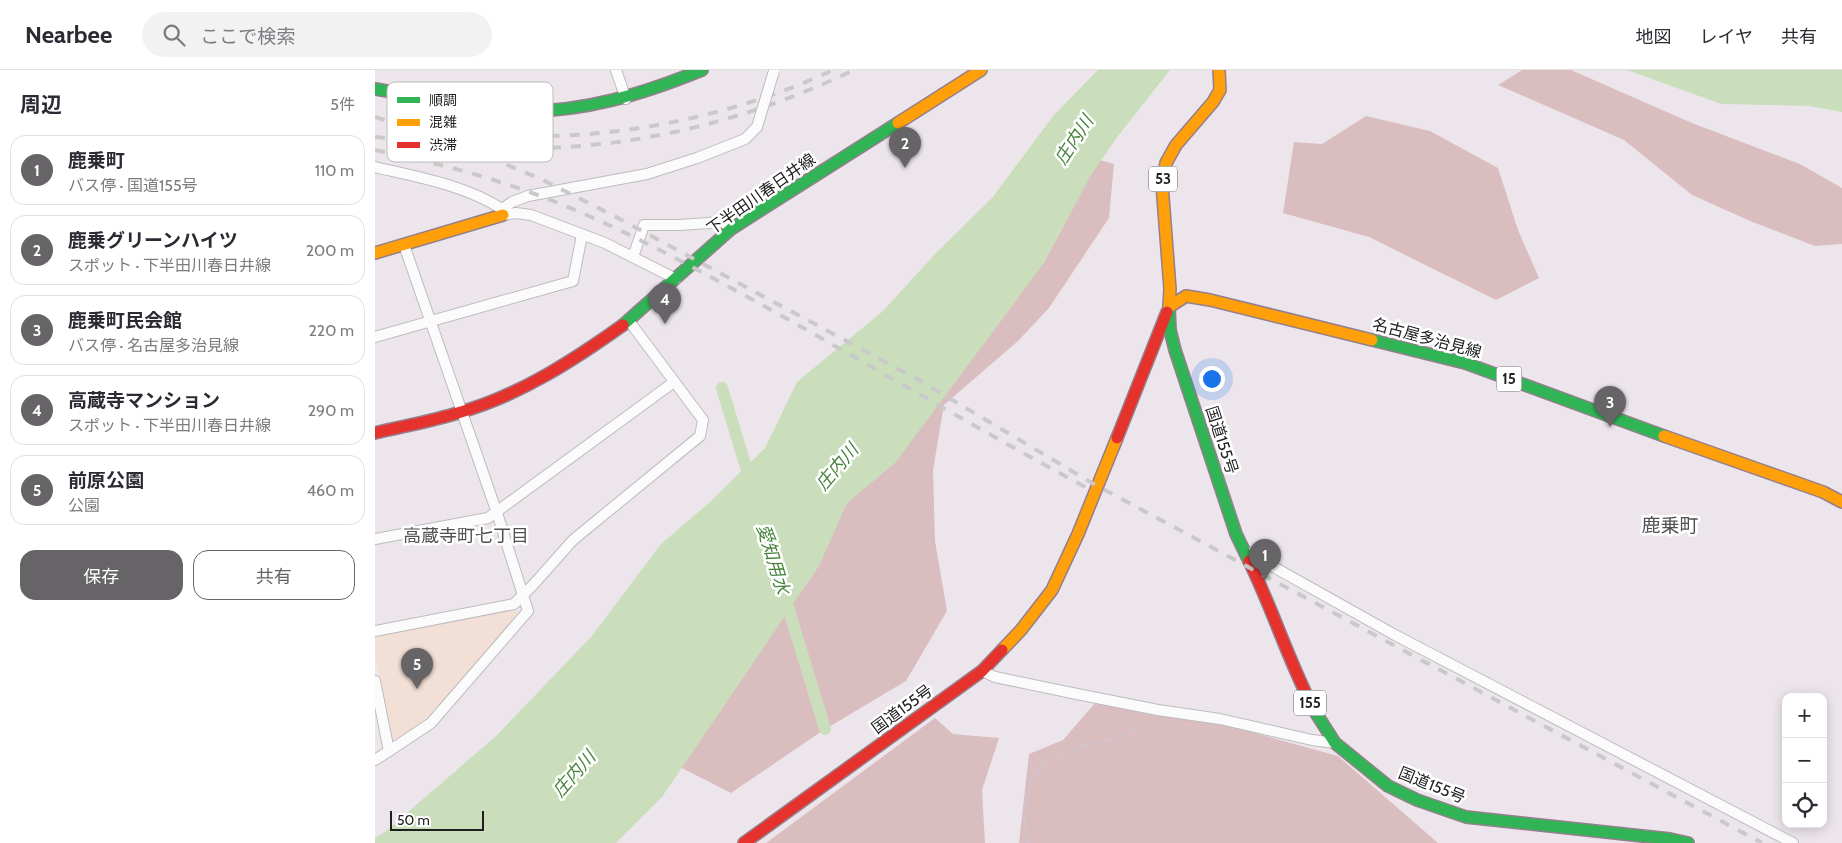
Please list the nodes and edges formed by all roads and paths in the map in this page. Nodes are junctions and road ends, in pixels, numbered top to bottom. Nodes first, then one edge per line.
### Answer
1 (616, 70) edge
2 (702, 70) edge
3 (774, 70) edge
4 (981, 70) edge
5 (1219, 70) edge
6 (626, 99) junction
7 (553, 109) edge
8 (375, 167) edge
9 (502, 212) junction
10 (731, 230) junction
11 (582, 235) junction
12 (404, 245) junction
13 (375, 253) edge
14 (633, 257) junction
15 (676, 278) junction
16 (1169, 307) junction
17 (629, 321) junction
18 (431, 322) junction
19 (375, 337) edge
20 (673, 382) junction
21 (462, 412) junction
22 (375, 433) edge
23 (1842, 502) edge
24 (497, 513) junction
25 (375, 539) edge
26 (1245, 551) junction
27 (524, 596) junction
28 (375, 631) edge
29 (982, 671) junction
30 (375, 682) edge
31 (1159, 710) junction
32 (1335, 743) junction
33 (389, 750) junction
34 (375, 760) edge
35 (744, 843) edge
36 (1029, 843) edge
37 (1687, 843) edge
38 (1793, 843) edge

1 - 6 street
2 - 6 main road
3 - 9 street, bridge
4 - 10 main road, 下半田川春日井線
5 - 16 main road, 53
6 - 7 main road
8 - 9 street
9 - 11 street
9 - 12 main road
10 - 14 street
10 - 15 main road, 下半田川春日井線
11 - 14 street
11 - 18 street
12 - 13 main road
12 - 18 street
14 - 15 street
15 - 17 main road, 下半田川春日井線
16 - 23 main road, 名古屋多治見線 / 15
16 - 26 main road, 国道155号 / 155
16 - 29 main road, 国道155号
17 - 20 street
17 - 21 main road, 下半田川春日井線
18 - 19 street
18 - 21 street
20 - 24 street
20 - 27 street
21 - 22 main road, 下半田川春日井線
21 - 24 street
24 - 25 street
24 - 27 street
26 - 32 main road, 国道155号 / 155
26 - 38 street
27 - 28 street
27 - 33 street
29 - 31 street
29 - 35 main road, 国道155号
30 - 33 street
31 - 32 street
31 - 36 path
32 - 37 main road, 国道155号 / 155
33 - 34 street

